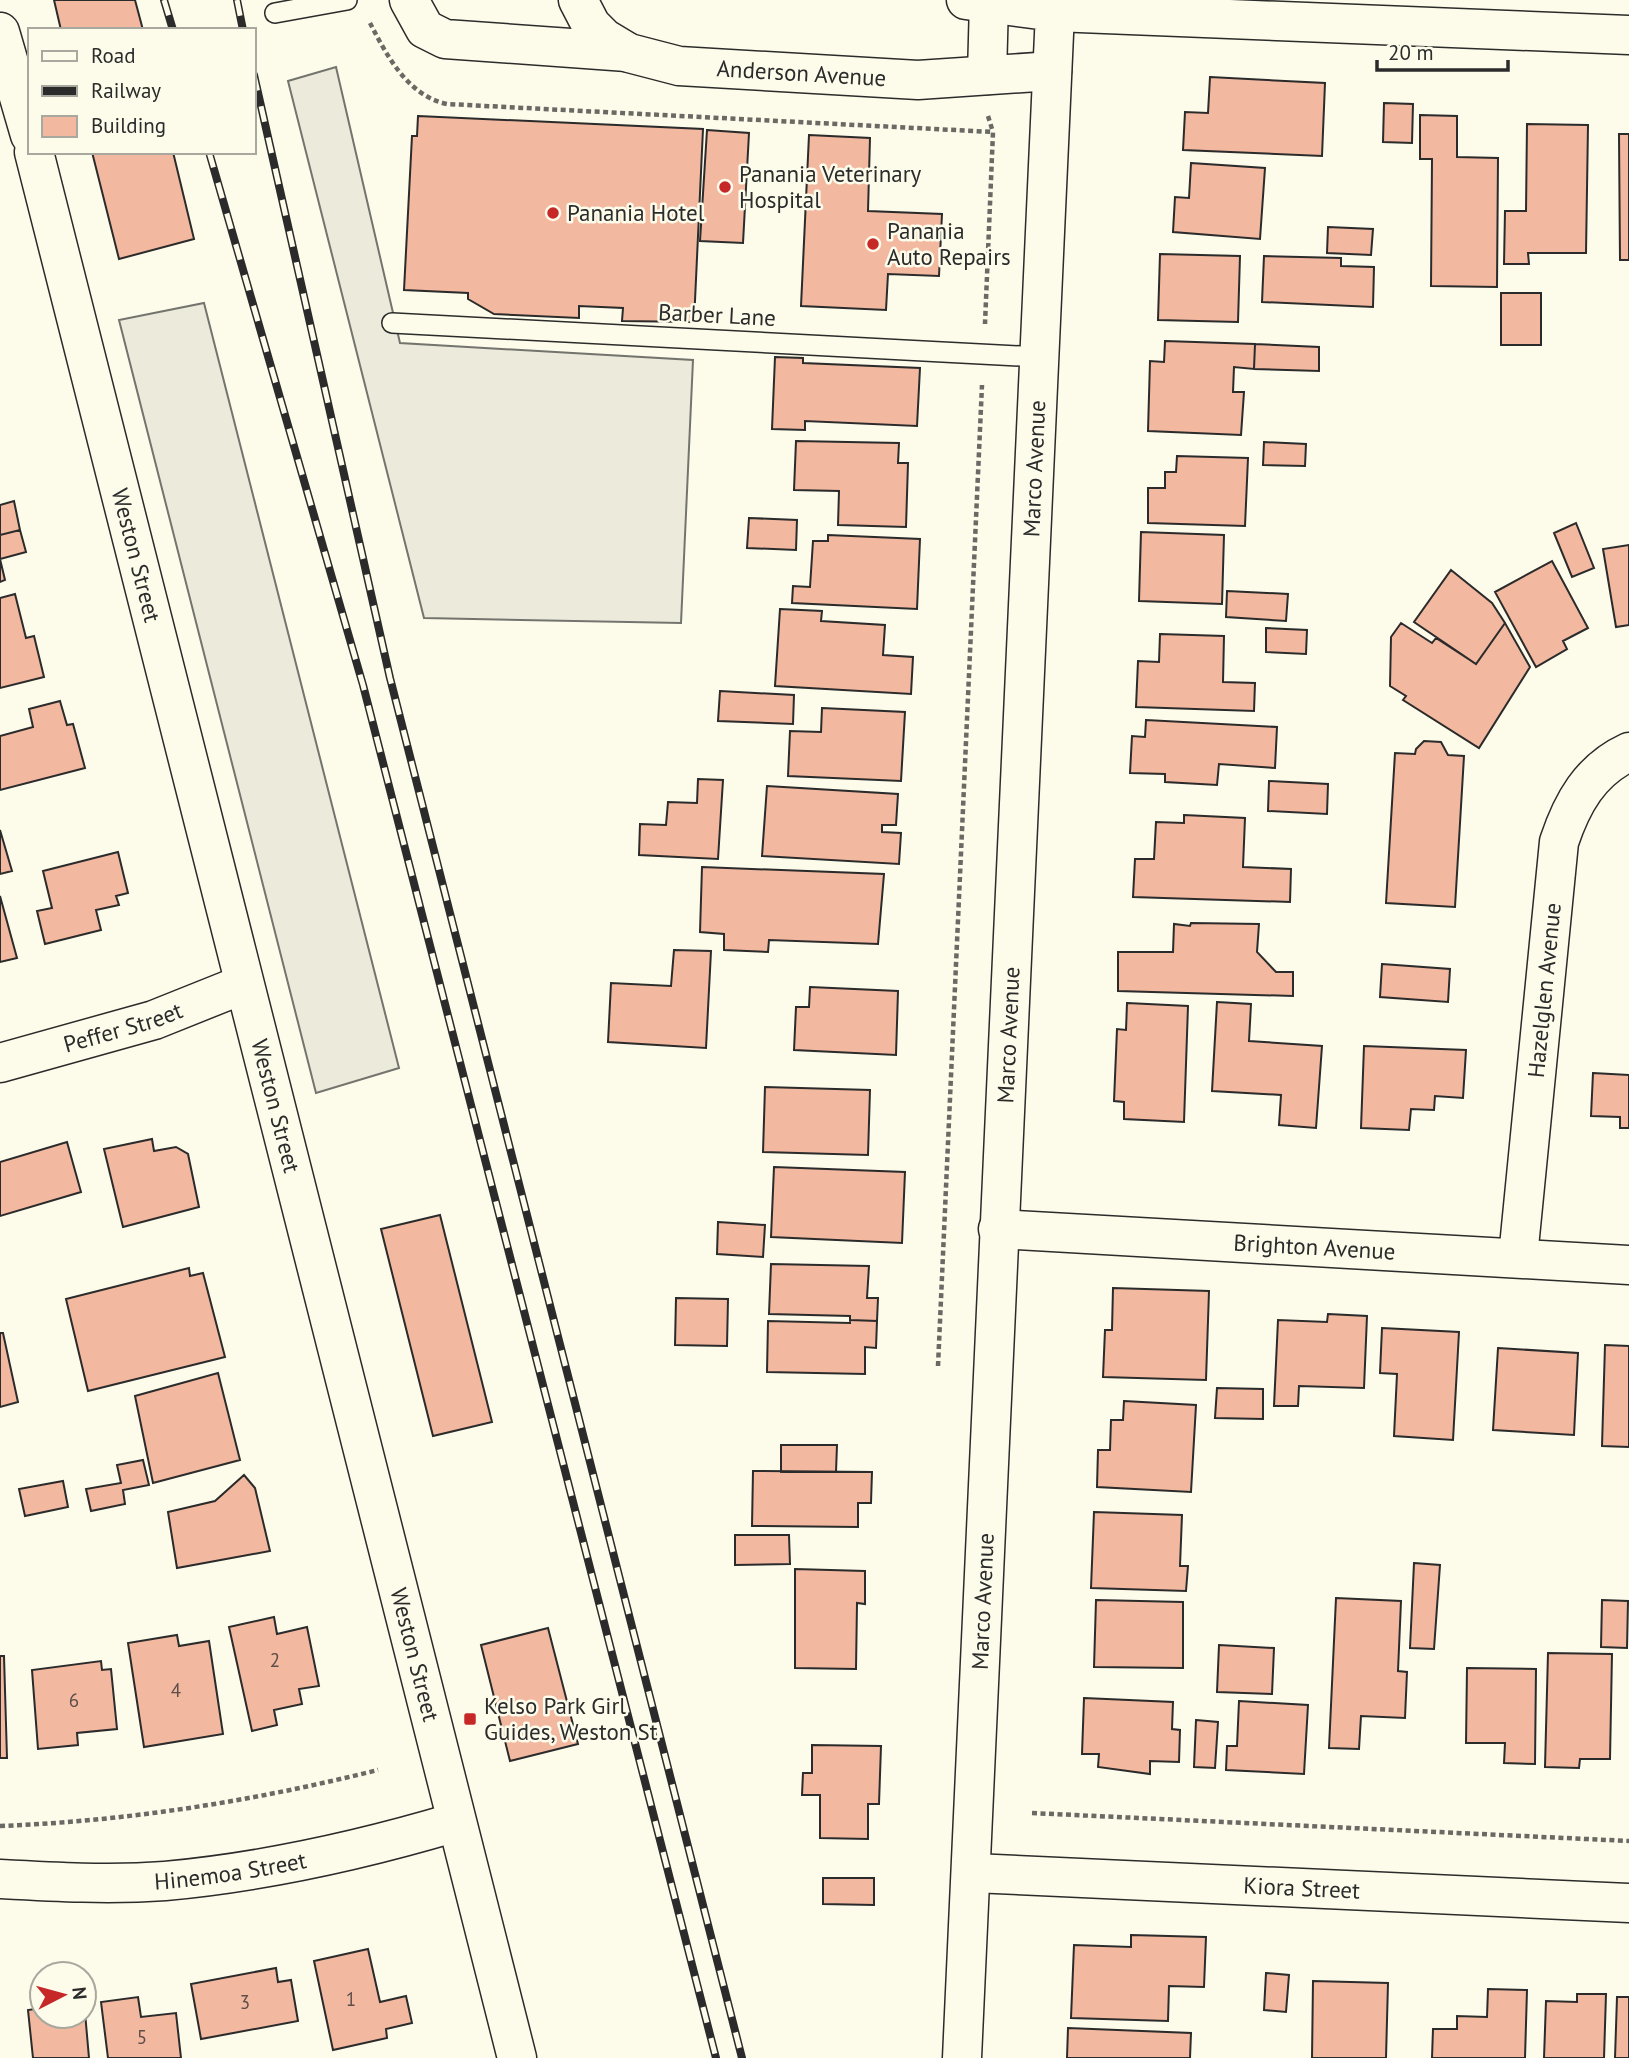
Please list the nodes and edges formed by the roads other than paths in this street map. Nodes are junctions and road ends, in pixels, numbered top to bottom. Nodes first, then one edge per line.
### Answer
1 (347, 0) edge
2 (409, 0) edge
3 (578, 0) edge
4 (977, 1) edge
5 (1056, 4) edge
6 (275, 13) dead end
7 (0, 32) edge
8 (1629, 34) edge
9 (629, 53) junction
10 (1052, 71) junction
11 (987, 75) junction
12 (28, 128) edge
13 (35, 154) edge
14 (392, 323) dead end
15 (1039, 357) junction
16 (1629, 752) edge
17 (244, 984) junction
18 (0, 1063) edge
19 (998, 1229) junction
20 (1518, 1257) junction
21 (1629, 1265) edge
22 (456, 1822) junction
23 (973, 1873) junction
24 (0, 1879) edge
25 (1629, 1903) edge
26 (517, 2058) edge
27 (962, 2058) edge

1 - 6 lane
2 - 9 street
3 - 9 street, Anderson Avenue
4 - 5 street
4 - 11 street
5 - 8 street
5 - 10 street, Marco Avenue
7 - 12 street
9 - 11 street, Anderson Avenue
10 - 11 street, Anderson Avenue
10 - 15 street, Marco Avenue
13 - 17 street, Weston Street
14 - 15 lane, Barber Lane
15 - 19 street, Marco Avenue
16 - 20 street, Hazelglen Avenue
17 - 18 street, Peffer Street
17 - 22 street, Weston Street
19 - 20 street, Brighton Avenue
19 - 23 street, Marco Avenue
20 - 21 street, Brighton Avenue
22 - 24 street, Hinemoa Street
22 - 26 street, Weston Street
23 - 25 street, Kiora Street
23 - 27 street, Marco Avenue

